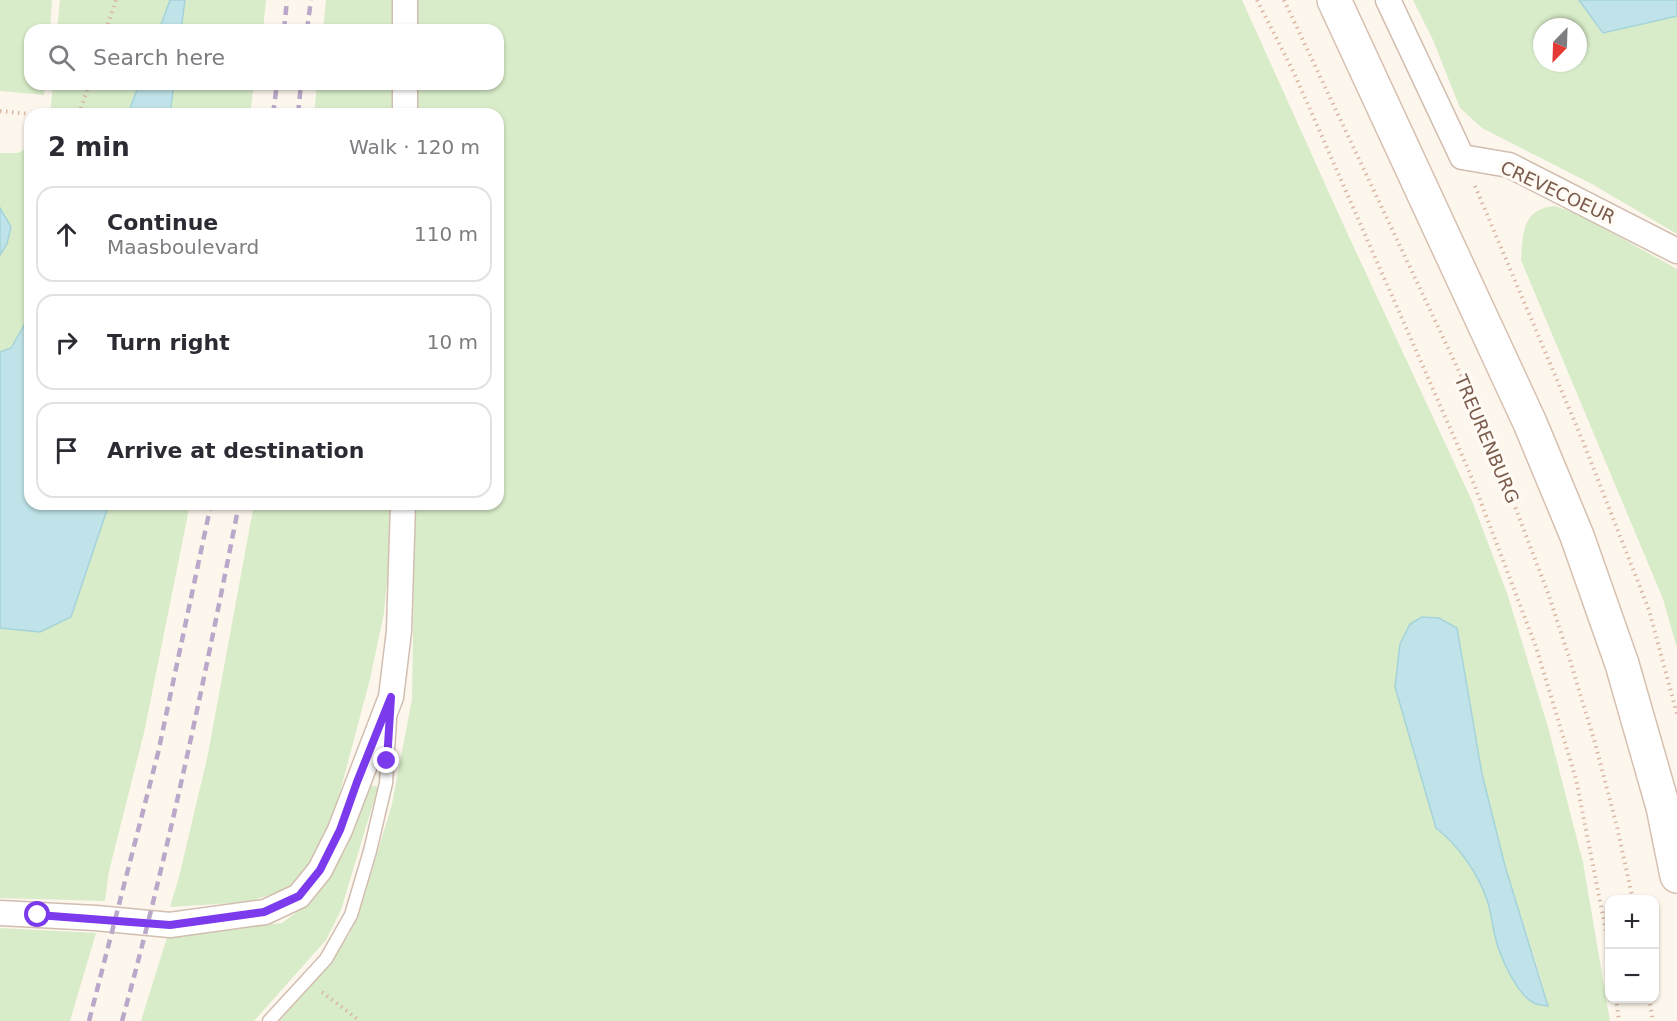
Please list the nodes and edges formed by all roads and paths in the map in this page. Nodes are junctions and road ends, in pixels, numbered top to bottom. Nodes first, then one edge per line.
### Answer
1 (116, 0) edge
2 (405, 0) edge
3 (1257, 0) edge
4 (1284, 0) edge
5 (1334, 0) edge
6 (1389, 0) edge
7 (108, 24) edge
8 (405, 24) edge
9 (86, 90) edge
10 (405, 90) edge
11 (81, 108) edge
12 (405, 108) edge
13 (0, 111) edge
14 (24, 113) edge
15 (1462, 156) junction
16 (1677, 251) edge
17 (403, 510) edge
18 (391, 697) junction
19 (1677, 714) edge
20 (1677, 876) edge
21 (1632, 895) edge
22 (0, 913) edge
23 (1609, 949) edge
24 (307, 980) junction
25 (1617, 1003) edge
26 (1650, 1003) edge
27 (269, 1021) edge
28 (360, 1021) edge
29 (1619, 1021) edge
30 (1653, 1021) edge

1 - 7 path
2 - 8 street
3 - 23 path
4 - 21 path, TREURENBURG
5 - 20 main road
6 - 15 street
9 - 11 path
10 - 12 street
13 - 14 path
15 - 16 street, CREVECOEUR
15 - 19 path
17 - 18 street
18 - 22 street
18 - 24 lane
24 - 27 lane
24 - 28 path
25 - 29 path
26 - 30 path

